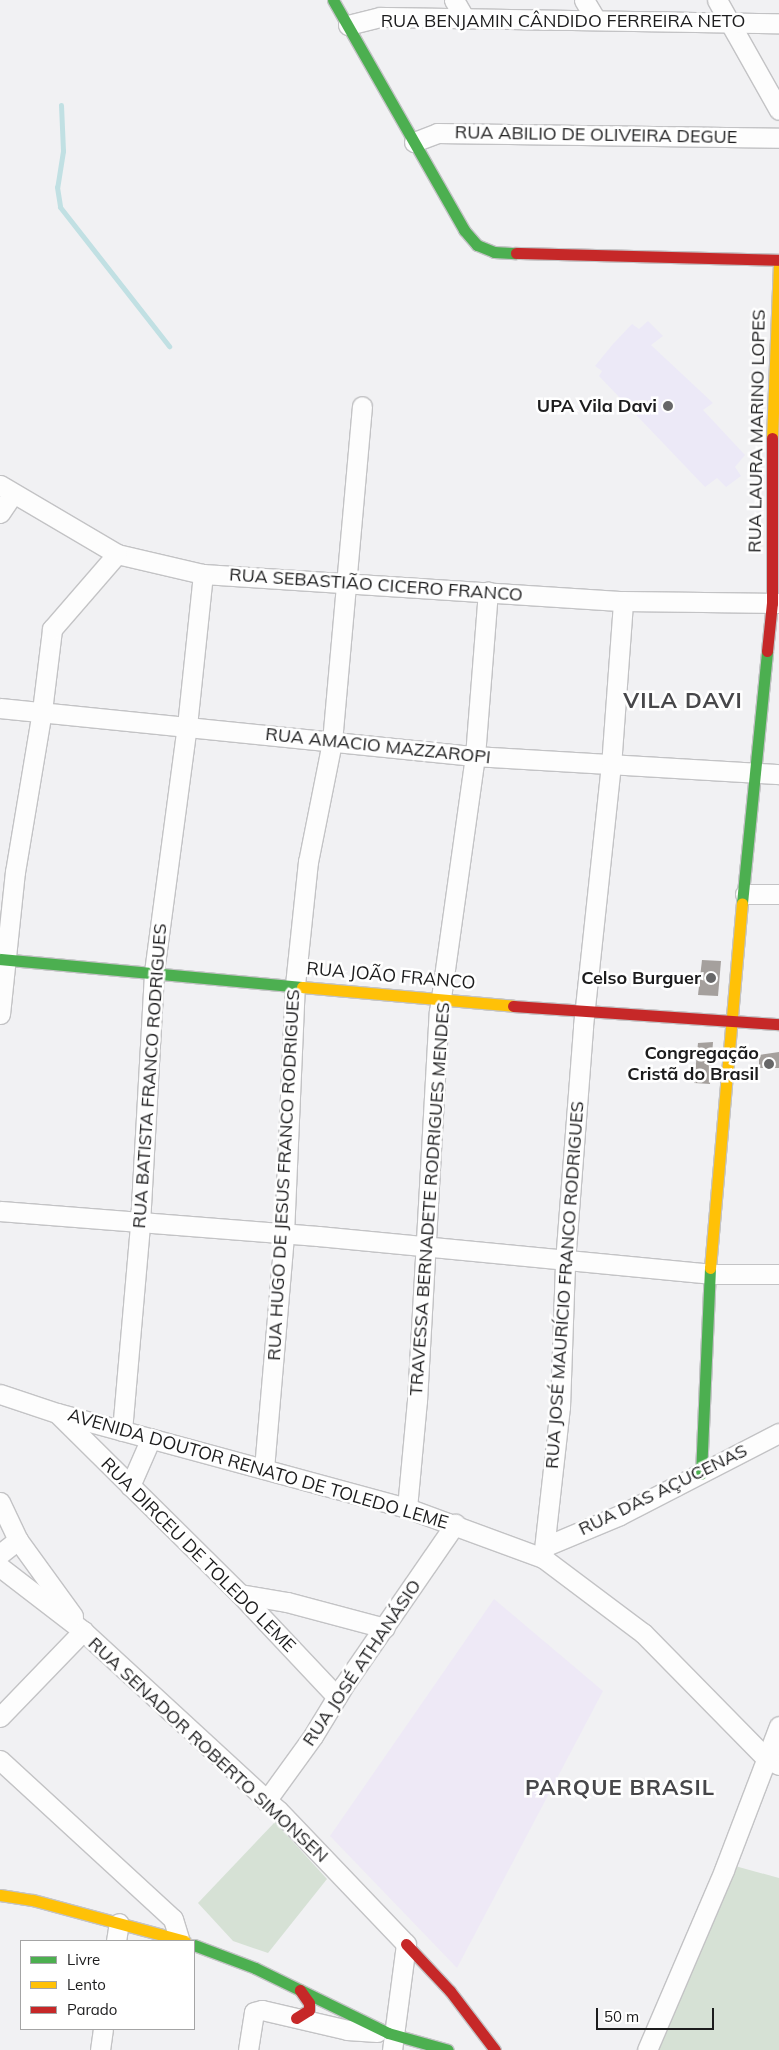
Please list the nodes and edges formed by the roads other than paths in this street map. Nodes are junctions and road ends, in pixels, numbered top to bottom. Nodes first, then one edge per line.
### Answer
1 (333, 0) edge
2 (454, 0) edge
3 (584, 0) edge
4 (717, 0) edge
5 (465, 19) junction
6 (596, 20) junction
7 (729, 22) junction
8 (779, 23) edge
9 (348, 25) junction
10 (779, 110) edge
11 (779, 138) edge
12 (414, 142) junction
13 (779, 260) edge
14 (362, 406) dead end
15 (776, 440) edge
16 (7, 490) edge
17 (0, 513) edge
18 (117, 554) junction
19 (203, 574) junction
20 (347, 584) junction
21 (488, 592) junction
22 (623, 601) junction
23 (775, 603) edge
24 (0, 708) edge
25 (42, 712) junction
26 (188, 726) junction
27 (332, 742) junction
28 (475, 756) junction
29 (611, 766) junction
30 (757, 774) junction
31 (779, 774) edge
32 (8, 871) edge
33 (745, 894) junction
34 (779, 894) edge
35 (2, 959) edge
36 (154, 972) junction
37 (295, 985) junction
38 (443, 997) junction
39 (586, 1012) junction
40 (0, 1014) edge
41 (730, 1022) junction
42 (779, 1024) edge
43 (0, 1211) edge
44 (140, 1224) junction
45 (284, 1234) junction
46 (427, 1246) junction
47 (565, 1262) junction
48 (710, 1274) junction
49 (779, 1274) edge
50 (0, 1394) edge
51 (57, 1413) junction
52 (122, 1431) junction
53 (151, 1438) junction
54 (776, 1439) edge
55 (264, 1469) junction
56 (701, 1474) junction
57 (130, 1486) junction
58 (0, 1502) edge
59 (407, 1508) junction
60 (455, 1524) junction
61 (18, 1540) junction
62 (545, 1552) junction
63 (0, 1554) edge
64 (0, 1567) edge
65 (240, 1594) junction
66 (385, 1628) junction
67 (83, 1631) junction
68 (337, 1697) junction
69 (0, 1717) edge
70 (779, 1726) edge
71 (0, 1760) edge
72 (773, 1762) edge
73 (266, 1800) junction
74 (0, 1895) edge
75 (118, 1932) edge
76 (172, 1940) edge
77 (185, 1940) edge
78 (406, 1944) junction
79 (195, 1946) edge
80 (300, 1990) junction
81 (296, 2018) junction
82 (104, 2030) edge
83 (391, 2039) edge
84 (100, 2050) edge
85 (248, 2050) edge
86 (448, 2050) edge
87 (495, 2050) edge
88 (647, 2050) edge

1 - 9 street
2 - 5 street
3 - 6 street
4 - 7 street
5 - 6 street, RUA BENJAMIN CÂNDIDO FERREIRA NETO
5 - 9 street, RUA BENJAMIN CÂNDIDO FERREIRA NETO
6 - 7 street, RUA BENJAMIN CÂNDIDO FERREIRA NETO
7 - 8 street, RUA BENJAMIN CÂNDIDO FERREIRA NETO
7 - 10 street
9 - 12 street
11 - 12 street, RUA ABILIO DE OLIVEIRA DEGUE
12 - 13 street
13 - 15 street, RUA LAURA MARINO LOPES
14 - 20 street, RUA HUGO DE JESUS FRANCO RODRIGUES
15 - 23 street, RUA LAURA MARINO LOPES
16 - 17 street
16 - 18 street, RUA SEBASTIÃO CICERO FRANCO
18 - 19 street, RUA SEBASTIÃO CICERO FRANCO
18 - 25 street
19 - 20 street, RUA SEBASTIÃO CICERO FRANCO
19 - 26 street, RUA BATISTA FRANCO RODRIGUES
20 - 21 street, RUA SEBASTIÃO CICERO FRANCO
20 - 27 street, RUA HUGO DE JESUS FRANCO RODRIGUES
21 - 22 street, RUA SEBASTIÃO CICERO FRANCO
21 - 28 street, TRAVESSA BERNADETE RODRIGUES MENDES
22 - 23 street, RUA SEBASTIÃO CICERO FRANCO
22 - 29 street, RUA JOSÉ MAURÍCIO FRANCO RODRIGUES
23 - 30 street, RUA LAURA MARINO LOPES
24 - 25 street, RUA AMACIO MAZZAROPI
25 - 26 street, RUA AMACIO MAZZAROPI
25 - 32 street
26 - 27 street, RUA AMACIO MAZZAROPI
26 - 36 street, RUA BATISTA FRANCO RODRIGUES
27 - 28 street, RUA AMACIO MAZZAROPI
27 - 37 street, RUA HUGO DE JESUS FRANCO RODRIGUES
28 - 29 street, RUA AMACIO MAZZAROPI
28 - 38 street, TRAVESSA BERNADETE RODRIGUES MENDES
29 - 30 street, RUA AMACIO MAZZAROPI
29 - 39 street, RUA JOSÉ MAURÍCIO FRANCO RODRIGUES
30 - 31 street, RUA AMACIO MAZZAROPI
30 - 33 street, RUA LAURA MARINO LOPES
32 - 35 street
33 - 34 street
33 - 41 street, RUA LAURA MARINO LOPES
35 - 36 street, RUA JOÃO FRANCO
35 - 40 street
36 - 37 street, RUA JOÃO FRANCO
36 - 44 street, RUA BATISTA FRANCO RODRIGUES
37 - 38 street, RUA JOÃO FRANCO
37 - 45 street, RUA HUGO DE JESUS FRANCO RODRIGUES
38 - 39 street, RUA JOÃO FRANCO
38 - 46 street, TRAVESSA BERNADETE RODRIGUES MENDES
39 - 41 street, RUA JOÃO FRANCO
39 - 47 street, RUA JOSÉ MAURÍCIO FRANCO RODRIGUES
41 - 42 street, RUA JOÃO FRANCO
41 - 48 street, RUA LAURA MARINO LOPES
43 - 44 street
44 - 45 street
44 - 52 street, RUA BATISTA FRANCO RODRIGUES
45 - 46 street
45 - 55 street, RUA HUGO DE JESUS FRANCO RODRIGUES
46 - 47 street
46 - 59 street, TRAVESSA BERNADETE RODRIGUES MENDES
47 - 48 street
47 - 62 street, RUA JOSÉ MAURÍCIO FRANCO RODRIGUES
48 - 49 street
48 - 56 street, RUA LAURA MARINO LOPES
50 - 51 street, AVENIDA DOUTOR RENATO DE TOLEDO LEME
51 - 52 street, AVENIDA DOUTOR RENATO DE TOLEDO LEME
51 - 57 street, RUA DIRCEU DE TOLEDO LEME
52 - 53 street, AVENIDA DOUTOR RENATO DE TOLEDO LEME
53 - 55 street, AVENIDA DOUTOR RENATO DE TOLEDO LEME
53 - 57 street
54 - 56 street, RUA DAS AÇUCENAS
55 - 59 street, AVENIDA DOUTOR RENATO DE TOLEDO LEME
56 - 62 street, RUA DAS AÇUCENAS
57 - 65 street, RUA DIRCEU DE TOLEDO LEME
58 - 61 street
59 - 60 street, AVENIDA DOUTOR RENATO DE TOLEDO LEME
60 - 62 street, AVENIDA DOUTOR RENATO DE TOLEDO LEME
60 - 66 street, RUA JOSÉ ATHANÁSIO
61 - 63 street
61 - 67 street
62 - 72 street, AVENIDA DOUTOR RENATO DE TOLEDO LEME
64 - 67 street, RUA SENADOR ROBERTO SIMONSEN
65 - 66 street
65 - 68 street, RUA DIRCEU DE TOLEDO LEME
66 - 68 street, RUA JOSÉ ATHANÁSIO
67 - 69 street
67 - 73 street, RUA SENADOR ROBERTO SIMONSEN
68 - 73 street, RUA JOSÉ ATHANÁSIO
70 - 72 street
71 - 77 street
72 - 88 street
73 - 78 street, RUA SENADOR ROBERTO SIMONSEN
74 - 75 street
75 - 76 street
78 - 83 street
78 - 87 street
79 - 80 street
80 - 81 street
80 - 83 street
81 - 83 street
81 - 85 street
82 - 84 street
83 - 86 street

